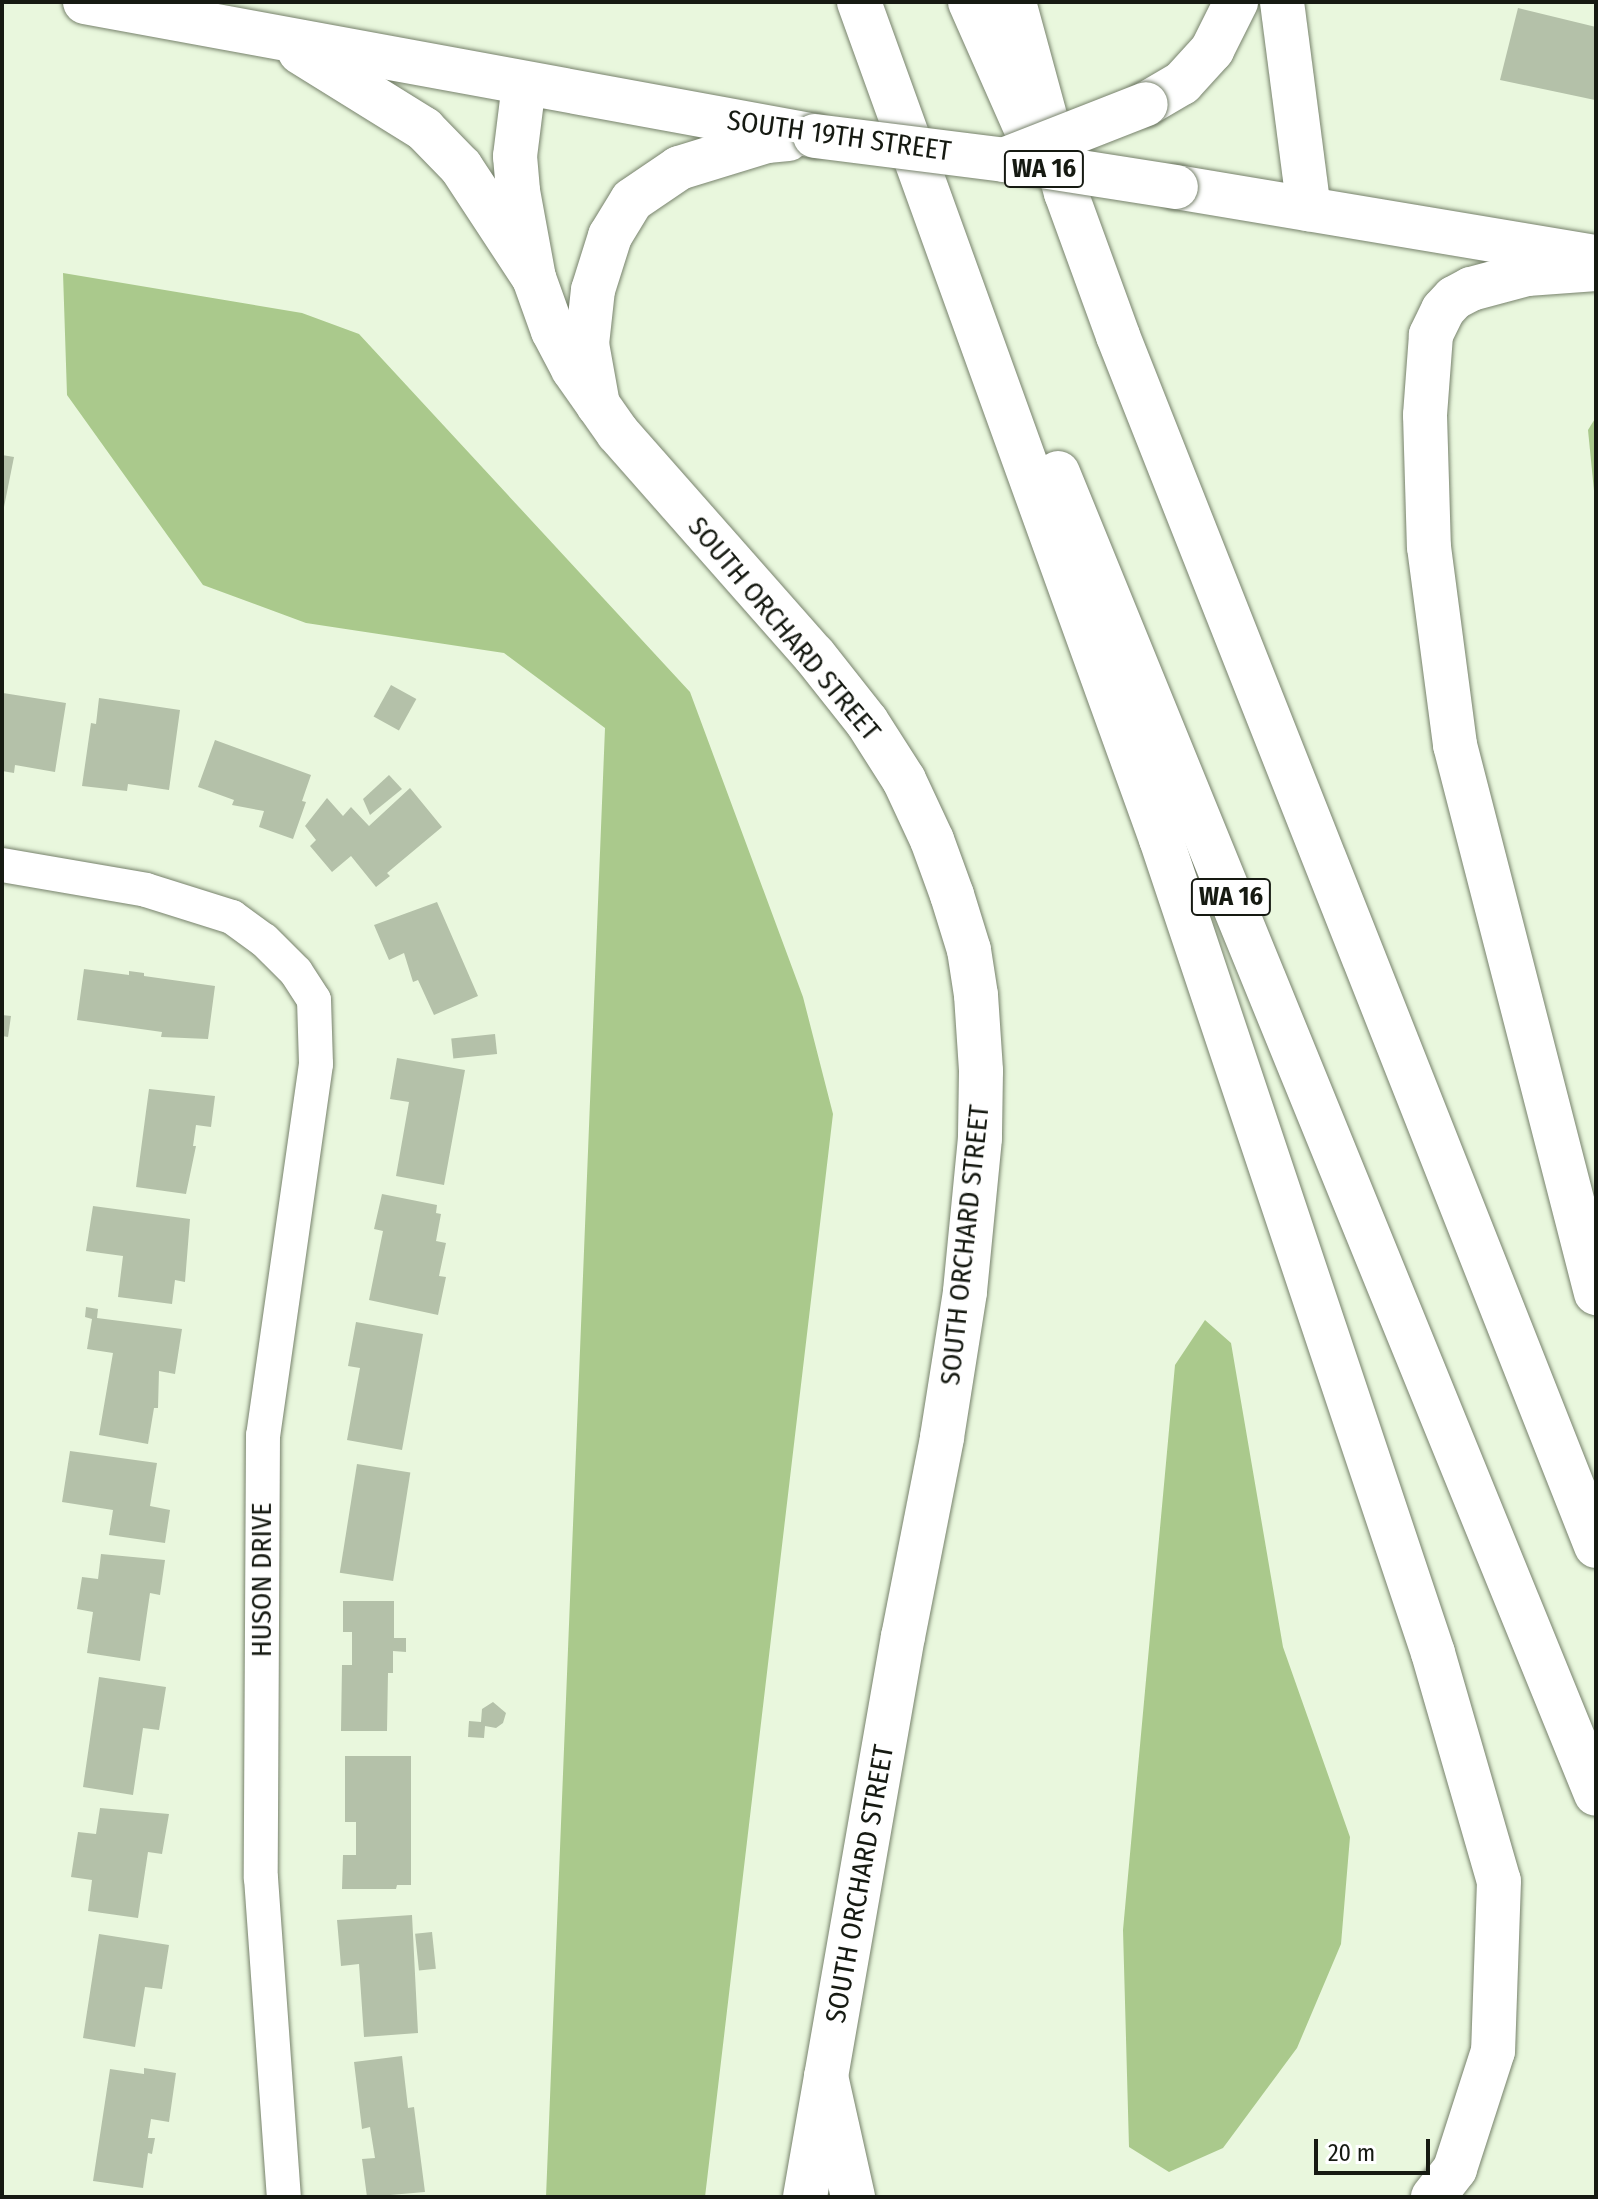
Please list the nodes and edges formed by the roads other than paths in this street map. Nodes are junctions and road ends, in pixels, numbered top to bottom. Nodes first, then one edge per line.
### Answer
1 (85, 2) edge
2 (860, 2) edge
3 (970, 2) edge
4 (1014, 2) edge
5 (1236, 2) edge
6 (1282, 2) edge
7 (278, 37) junction
8 (524, 84) junction
9 (765, 134) junction
10 (1004, 160) junction
11 (1309, 209) junction
12 (1596, 257) edge
13 (1596, 269) edge
14 (534, 278) junction
15 (1118, 336) junction
16 (598, 405) junction
17 (2, 865) edge
18 (1596, 1293) edge
19 (1596, 1546) edge
20 (1596, 1794) edge
21 (826, 2076) junction
22 (284, 2197) edge
23 (805, 2197) edge
24 (853, 2197) edge
25 (1433, 2197) edge

1 - 7 main road, SOUTH 19TH STREET
2 - 20 main road, WA 16
2 - 25 main road
3 - 15 main road, WA 16
4 - 15 main road
5 - 10 main road, bridge
6 - 11 main road
7 - 8 main road, SOUTH 19TH STREET
7 - 14 main road
8 - 9 main road, SOUTH 19TH STREET
8 - 14 main road, SOUTH ORCHARD STREET
9 - 10 main road, SOUTH 19TH STREET, bridge
9 - 16 main road
10 - 11 main road, SOUTH 19TH STREET, bridge
11 - 12 main road, SOUTH 19TH STREET
13 - 18 main road
14 - 16 main road, SOUTH ORCHARD STREET
15 - 19 main road, WA 16
16 - 21 main road, SOUTH ORCHARD STREET
17 - 22 street, HUSON DRIVE
21 - 23 main road, SOUTH ORCHARD STREET
21 - 24 main road

